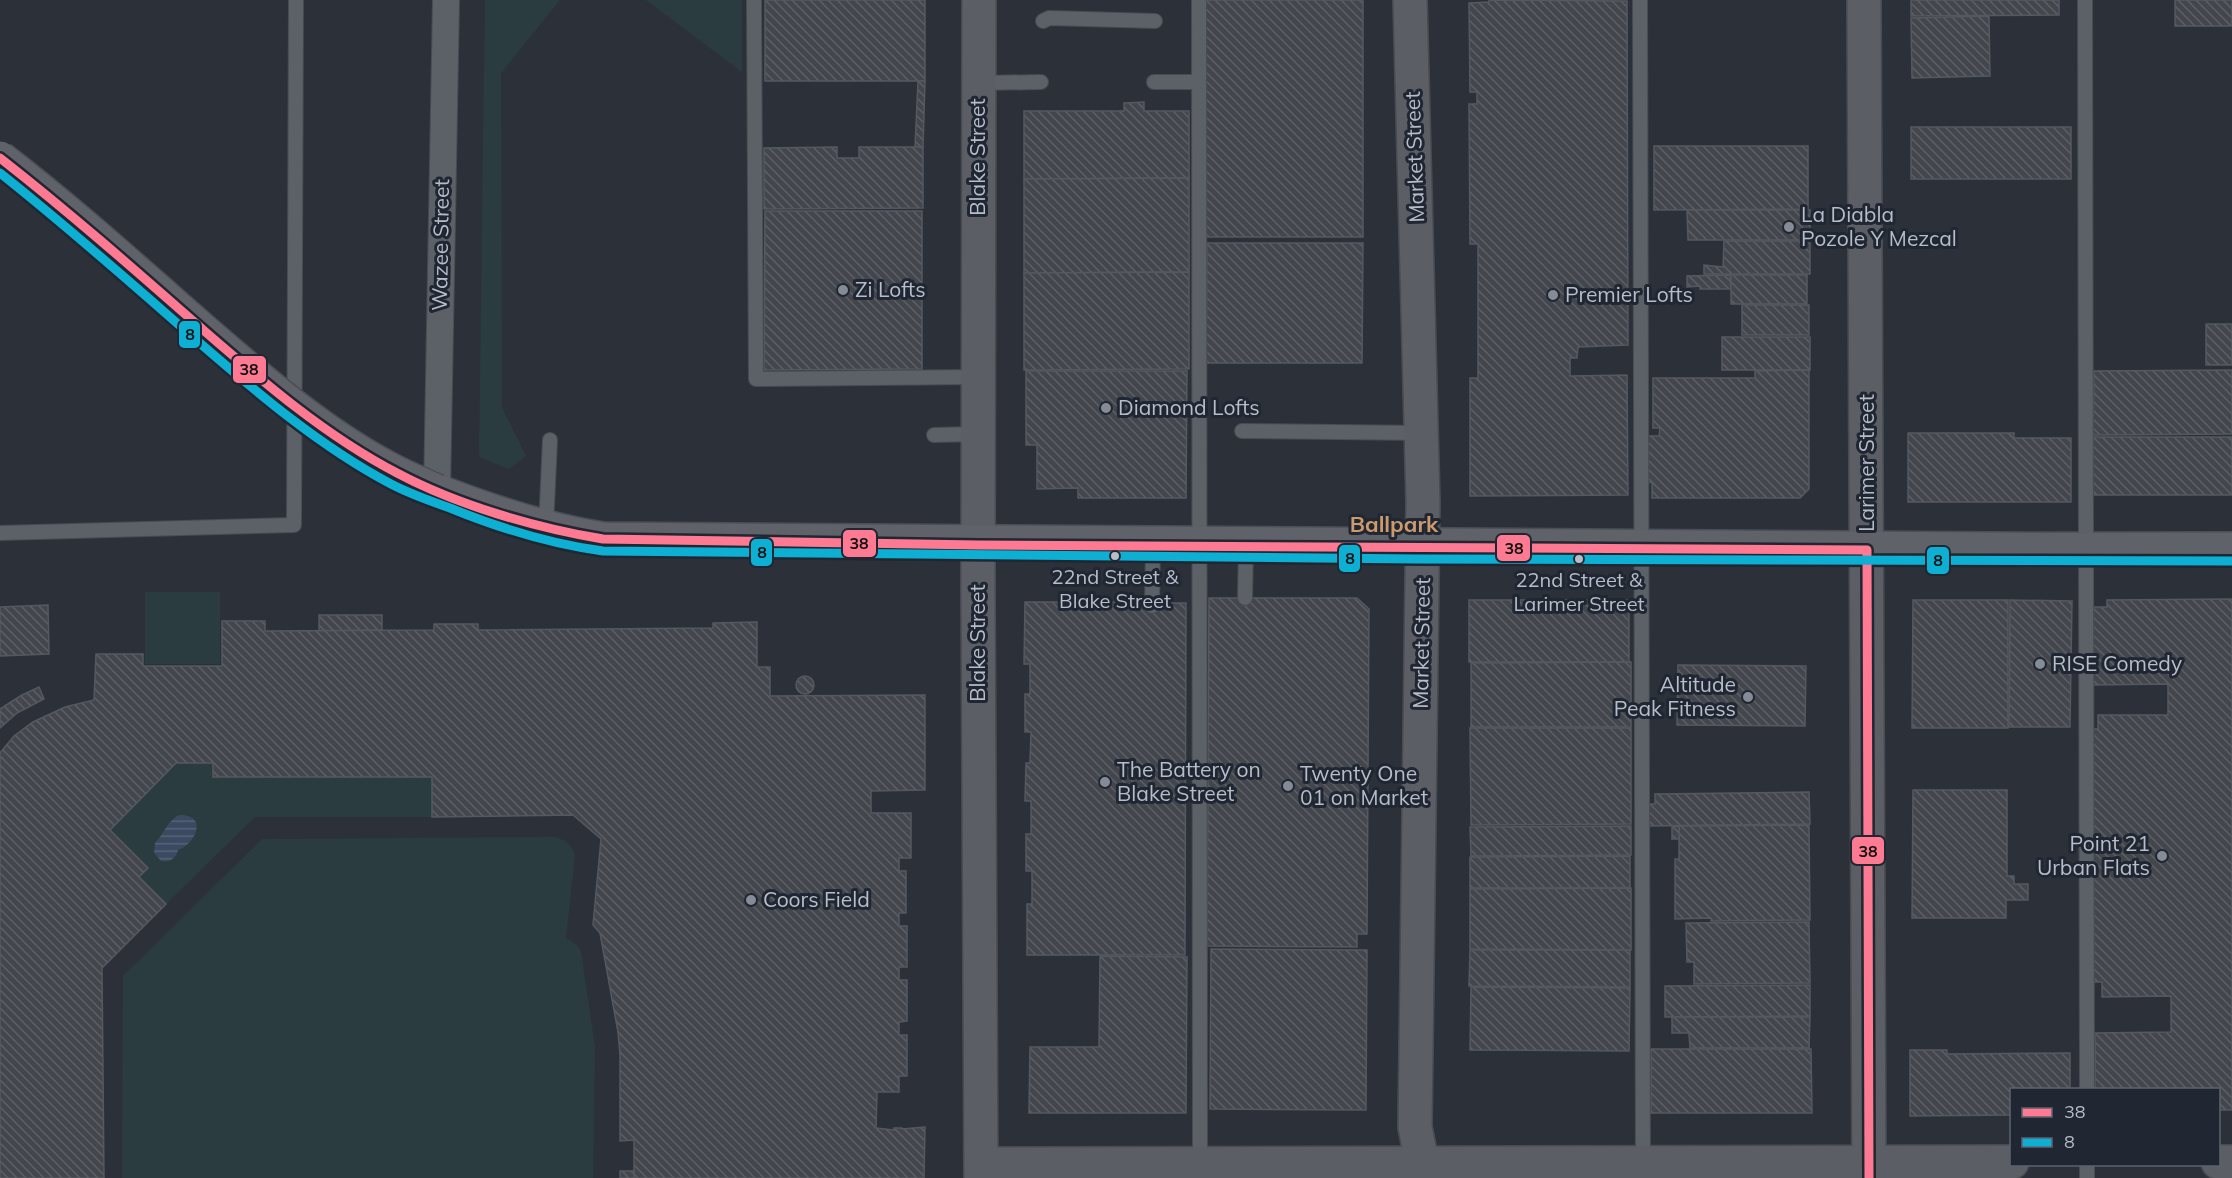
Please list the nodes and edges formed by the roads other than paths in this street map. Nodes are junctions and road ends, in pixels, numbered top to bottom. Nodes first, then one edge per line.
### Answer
1 (296, 0) edge
2 (446, 0) edge
3 (754, 0) edge
4 (979, 0) edge
5 (1199, 0) edge
6 (1410, 0) edge
7 (1640, 0) edge
8 (1864, 0) edge
9 (2085, 0) edge
10 (1043, 21) dead end
11 (1155, 21) dead end
12 (1041, 82) dead end
13 (1154, 82) dead end
14 (1199, 82) junction
15 (978, 84) junction
16 (0, 158) edge
17 (978, 377) junction
18 (1242, 431) dead end
19 (1422, 433) junction
20 (978, 434) junction
21 (934, 435) dead end
22 (550, 440) dead end
23 (437, 491) junction
24 (546, 514) junction
25 (0, 533) edge
26 (978, 545) junction
27 (1153, 546) junction
28 (1200, 546) junction
29 (1246, 546) junction
30 (1423, 548) junction
31 (1641, 549) junction
32 (2232, 549) edge
33 (1867, 550) junction
34 (2086, 550) junction
35 (1245, 598) dead end
36 (1152, 606) dead end
37 (2087, 1088) edge
38 (2010, 1162) edge
39 (1200, 1163) junction
40 (1643, 1170) edge
41 (1869, 1170) edge
42 (981, 1171) edge
43 (1131, 1171) edge
44 (1422, 1171) edge

1 - 25 lane
2 - 23 street, Wazee Street
3 - 17 lane
4 - 15 main road, Blake Street
5 - 14 lane
6 - 19 main road, Market Street
7 - 31 lane
8 - 33 main road, Larimer Street
9 - 34 lane
10 - 11 lane
12 - 15 lane
13 - 14 lane
14 - 28 lane
15 - 17 main road, Blake Street
16 - 23 main road, bridge
17 - 20 main road, Blake Street
18 - 19 lane
19 - 30 main road, Market Street
20 - 21 lane
20 - 26 main road, Blake Street
22 - 24 lane
23 - 24 main road
24 - 26 main road
26 - 27 main road
26 - 42 main road, Blake Street
27 - 28 main road
27 - 36 lane
28 - 29 main road
28 - 39 lane
29 - 30 main road
29 - 35 lane
30 - 31 main road
30 - 44 main road, Market Street
31 - 33 main road
31 - 40 lane
32 - 34 main road
33 - 34 main road
33 - 41 main road, Larimer Street
34 - 37 lane
38 - 41 main road
39 - 43 main road
39 - 44 main road
40 - 41 main road
40 - 44 main road
42 - 43 main road

